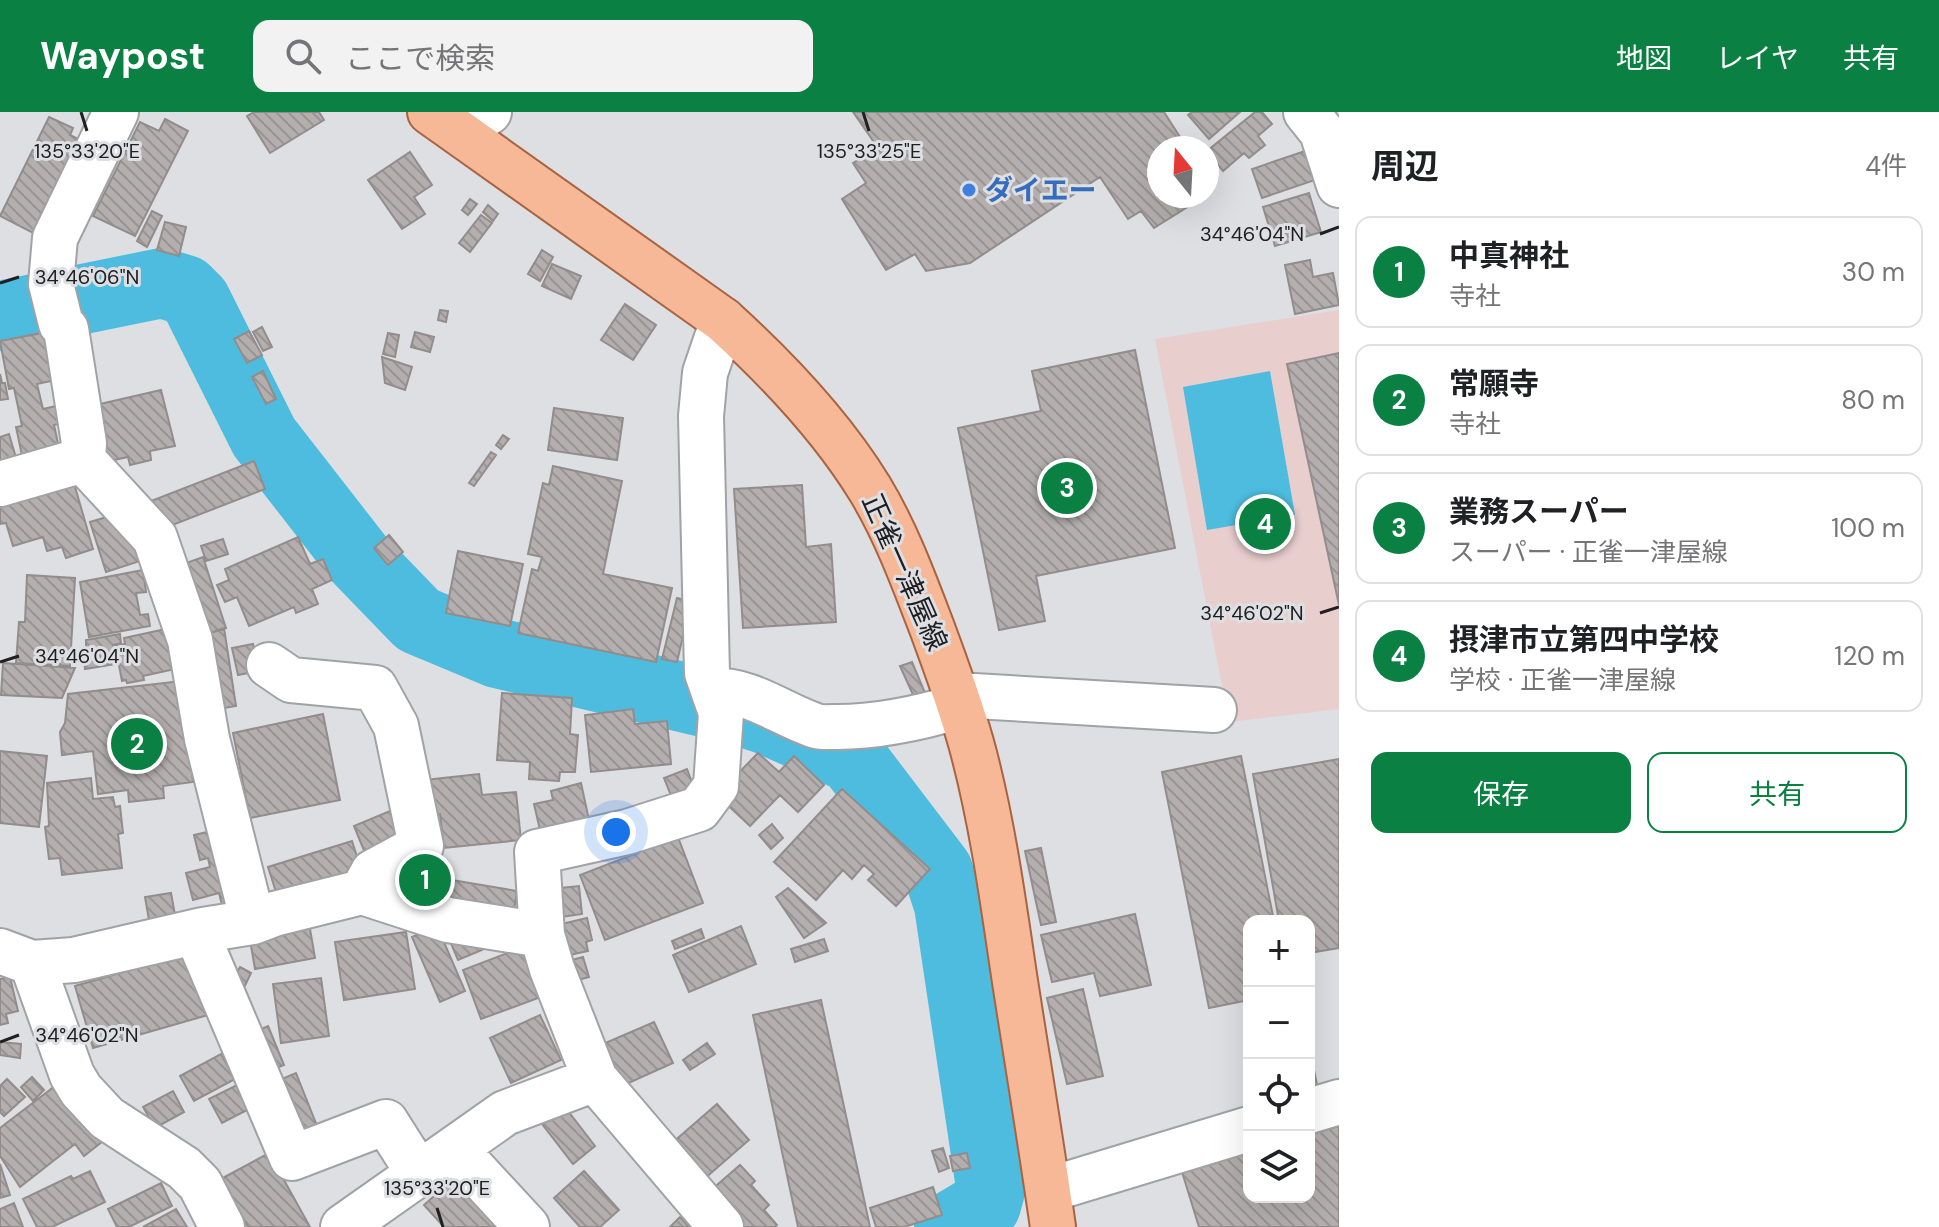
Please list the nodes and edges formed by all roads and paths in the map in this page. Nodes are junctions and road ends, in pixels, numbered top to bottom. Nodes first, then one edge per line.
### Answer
1 (116, 112) edge
2 (1306, 112) edge
3 (459, 119) edge
4 (1339, 185) edge
5 (723, 320) junction
6 (83, 460) junction
7 (0, 484) edge
8 (269, 665) dead end
9 (716, 699) junction
10 (958, 701) junction
11 (1214, 710) dead end
12 (362, 892) junction
13 (253, 922) junction
14 (196, 932) junction
15 (542, 935) junction
16 (16, 957) edge
17 (595, 1079) junction
18 (1339, 1102) edge
19 (1315, 1109) edge
20 (1244, 1131) edge
21 (455, 1149) junction
22 (419, 1174) junction
23 (1050, 1208) edge
24 (222, 1227) edge
25 (343, 1227) edge
26 (527, 1227) edge
27 (721, 1227) edge

1 - 6 street
2 - 4 street
3 - 5 main road, 正雀一津屋線
5 - 9 street
5 - 10 main road, 正雀一津屋線
6 - 7 street
6 - 13 street
8 - 12 street
9 - 10 street
9 - 15 street
10 - 11 street
10 - 23 main road, 正雀一津屋線
12 - 13 street
12 - 15 street
13 - 14 street
14 - 16 street
14 - 22 street
15 - 17 street
16 - 24 street
17 - 21 street
17 - 27 street
18 - 19 street
20 - 23 street
21 - 22 street
21 - 26 street
22 - 25 street

